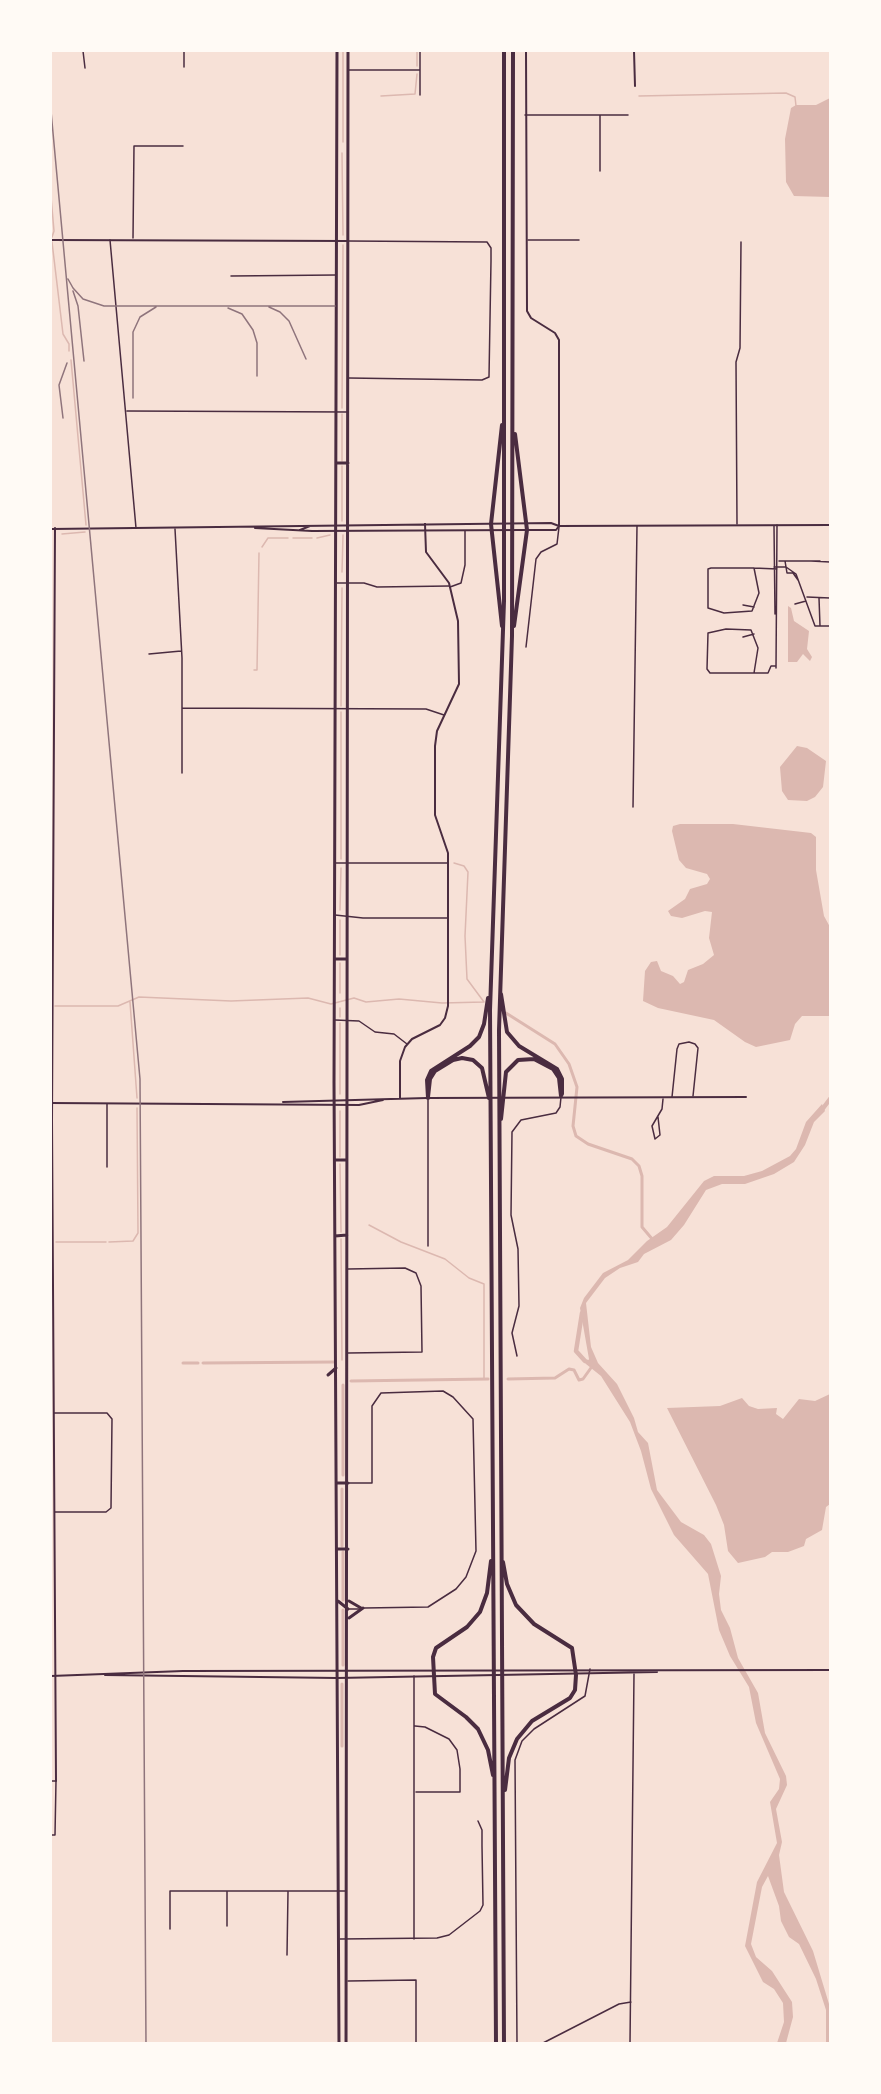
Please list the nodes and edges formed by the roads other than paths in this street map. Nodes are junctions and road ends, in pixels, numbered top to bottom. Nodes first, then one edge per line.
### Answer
1 (83, 51) edge
2 (184, 51) edge
3 (338, 51) edge
4 (348, 51) edge
5 (420, 51) edge
6 (513, 51) edge
7 (526, 51) edge
8 (634, 51) edge
9 (504, 52) edge
10 (184, 67) dead end
11 (85, 68) dead end
12 (348, 70) junction
13 (420, 70) junction
14 (635, 86) dead end
15 (420, 95) dead end
16 (600, 114) junction
17 (525, 115) junction
18 (628, 116) dead end
19 (183, 146) dead end
20 (337, 148) junction
21 (348, 148) junction
22 (600, 171) dead end
23 (110, 239) junction
24 (133, 239) junction
25 (337, 239) junction
26 (51, 240) edge
27 (527, 240) junction
28 (579, 240) dead end
29 (348, 241) junction
30 (741, 242) dead end
31 (337, 275) junction
32 (231, 276) dead end
33 (348, 378) junction
34 (513, 405) junction
35 (126, 411) junction
36 (337, 411) junction
37 (348, 412) junction
38 (504, 413) junction
39 (337, 463) junction
40 (348, 463) junction
41 (526, 523) junction
42 (387, 524) junction
43 (400, 524) junction
44 (425, 524) junction
45 (490, 524) junction
46 (310, 525) junction
47 (336, 525) junction
48 (348, 525) junction
49 (736, 525) junction
50 (776, 525) junction
51 (830, 525) edge
52 (559, 526) junction
53 (637, 526) junction
54 (53, 528) edge
55 (136, 528) junction
56 (175, 528) junction
57 (255, 528) junction
58 (297, 530) junction
59 (392, 530) junction
60 (425, 530) junction
61 (465, 530) junction
62 (491, 530) junction
63 (527, 530) junction
64 (336, 531) junction
65 (348, 531) junction
66 (377, 531) junction
67 (777, 561) junction
68 (785, 561) junction
69 (830, 562) edge
70 (785, 567) junction
71 (754, 568) junction
72 (776, 568) junction
73 (336, 582) junction
74 (53, 583) edge
75 (348, 583) junction
76 (450, 587) junction
77 (819, 598) junction
78 (830, 598) edge
79 (806, 599) junction
80 (743, 604) dead end
81 (795, 604) dead end
82 (754, 607) junction
83 (53, 623) edge
84 (820, 626) junction
85 (830, 626) edge
86 (754, 634) junction
87 (512, 636) junction
88 (743, 637) dead end
89 (504, 638) junction
90 (526, 647) dead end
91 (182, 651) junction
92 (149, 654) dead end
93 (53, 672) edge
94 (754, 673) junction
95 (182, 708) junction
96 (336, 709) junction
97 (347, 709) junction
98 (444, 715) junction
99 (52, 770) edge
100 (182, 773) dead end
101 (633, 807) dead end
102 (52, 832) edge
103 (335, 862) junction
104 (346, 862) junction
105 (448, 862) junction
106 (52, 864) edge
107 (52, 897) edge
108 (335, 915) junction
109 (346, 915) junction
110 (448, 918) junction
111 (335, 959) junction
112 (346, 959) junction
113 (52, 960) edge
114 (499, 979) junction
115 (491, 986) junction
116 (334, 1020) junction
117 (345, 1020) junction
118 (52, 1032) edge
119 (407, 1044) junction
120 (561, 1096) junction
121 (693, 1097) junction
122 (746, 1097) dead end
123 (400, 1098) junction
124 (428, 1098) junction
125 (663, 1098) junction
126 (672, 1098) junction
127 (334, 1099) junction
128 (345, 1099) junction
129 (383, 1100) junction
130 (107, 1103) junction
131 (274, 1103) junction
132 (52, 1104) edge
133 (345, 1105) junction
134 (334, 1106) junction
135 (491, 1110) junction
136 (657, 1117) junction
137 (499, 1137) junction
138 (335, 1160) junction
139 (346, 1160) junction
140 (107, 1167) dead end
141 (346, 1235) junction
142 (335, 1236) junction
143 (428, 1246) dead end
144 (347, 1269) junction
145 (52, 1322) edge
146 (348, 1353) junction
147 (52, 1354) edge
148 (517, 1356) dead end
149 (337, 1367) junction
150 (328, 1375) dead end
151 (54, 1413) junction
152 (52, 1441) edge
153 (337, 1483) junction
154 (348, 1483) junction
155 (53, 1488) edge
156 (54, 1512) junction
157 (53, 1517) edge
158 (493, 1542) junction
159 (501, 1545) junction
160 (337, 1549) junction
161 (348, 1549) junction
162 (53, 1554) edge
163 (337, 1600) junction
164 (348, 1600) junction
165 (363, 1608) junction
166 (348, 1609) junction
167 (348, 1619) junction
168 (576, 1669) junction
169 (590, 1669) junction
170 (394, 1670) junction
171 (413, 1670) junction
172 (433, 1670) junction
173 (830, 1670) edge
174 (337, 1671) junction
175 (348, 1671) junction
176 (634, 1672) junction
177 (105, 1675) junction
178 (576, 1675) junction
179 (590, 1675) junction
180 (53, 1676) edge
181 (395, 1676) junction
182 (406, 1676) junction
183 (414, 1676) junction
184 (433, 1676) junction
185 (348, 1677) junction
186 (337, 1678) junction
187 (415, 1726) junction
188 (339, 1750) junction
189 (346, 1750) junction
190 (51, 1781) edge
191 (56, 1781) junction
192 (494, 1785) junction
193 (416, 1792) junction
194 (503, 1802) junction
195 (339, 1818) junction
196 (346, 1818) junction
197 (478, 1821) dead end
198 (51, 1835) edge
199 (346, 1890) junction
200 (227, 1891) junction
201 (288, 1891) junction
202 (339, 1891) junction
203 (227, 1926) dead end
204 (170, 1929) dead end
205 (414, 1939) junction
206 (339, 1940) junction
207 (346, 1940) junction
208 (287, 1955) dead end
209 (339, 1963) junction
210 (346, 1963) junction
211 (346, 1981) junction
212 (631, 2002) junction
213 (339, 2043) edge
214 (346, 2043) edge
215 (416, 2043) edge
216 (496, 2043) edge
217 (504, 2043) edge
218 (517, 2043) edge
219 (543, 2043) edge
220 (630, 2043) edge

1 - 11 street
2 - 10 street
3 - 20 main road
4 - 12 main road
5 - 13 street
6 - 34 highway
7 - 17 main road
8 - 14 main road
9 - 38 highway
12 - 13 street
12 - 21 main road
13 - 15 street
16 - 17 street
16 - 18 street
16 - 22 street
17 - 27 main road
19 - 24 street
20 - 21 main road
20 - 25 main road
21 - 29 main road
23 - 24 main road
23 - 26 main road
23 - 35 street
24 - 25 main road
25 - 29 main road
25 - 31 main road
27 - 28 street
27 - 52 main road
29 - 33 main road
29 - 33 street
30 - 49 street
31 - 32 street
31 - 36 main road
33 - 37 main road
34 - 41 highway
34 - 87 highway
35 - 36 street
35 - 55 street
36 - 37 street
36 - 39 main road
37 - 40 main road
38 - 45 highway
38 - 89 highway
39 - 40 main road
39 - 47 main road
40 - 48 main road
41 - 45 main road
41 - 52 main road
41 - 63 highway
42 - 43 main road
42 - 48 main road
42 - 66 main road
43 - 44 main road
43 - 59 main road
44 - 45 main road
44 - 60 main road
45 - 62 highway
46 - 47 main road
46 - 57 main road
46 - 58 main road
47 - 48 main road
47 - 64 main road
48 - 65 main road
49 - 50 main road
49 - 53 main road
50 - 51 main road
50 - 67 street
50 - 72 street
52 - 53 main road
52 - 63 main road
52 - 90 street
53 - 101 street
54 - 55 main road
54 - 74 main road
55 - 56 main road
56 - 57 main road
56 - 91 street
57 - 58 main road
58 - 64 main road
59 - 60 main road
59 - 66 main road
60 - 61 main road
60 - 76 main road
61 - 62 main road
61 - 76 street
62 - 63 main road
62 - 89 highway
63 - 87 highway
64 - 65 main road
64 - 73 main road
65 - 66 main road
65 - 75 main road
67 - 68 street
67 - 72 street
68 - 69 street
68 - 70 street
70 - 72 street
70 - 79 street
71 - 72 street
71 - 82 street
71 - 82 street
72 - 94 street
73 - 75 street
73 - 96 main road
74 - 83 main road
75 - 76 street
75 - 97 main road
76 - 98 main road
77 - 78 street
77 - 79 street
77 - 84 street
79 - 81 street
79 - 84 street
80 - 82 street
83 - 93 main road
84 - 85 street
86 - 88 street
86 - 94 street
86 - 94 street
87 - 114 highway
89 - 115 highway
91 - 92 street
91 - 95 street
93 - 99 main road
95 - 96 street
95 - 100 street
96 - 97 street
96 - 103 main road
97 - 98 street
97 - 104 main road
98 - 105 main road
99 - 102 main road
102 - 106 main road
103 - 104 street
103 - 108 main road
104 - 105 street
104 - 109 main road
105 - 110 main road
106 - 107 main road
107 - 113 main road
108 - 109 street
108 - 111 main road
109 - 110 street
109 - 112 main road
110 - 119 main road
111 - 112 main road
111 - 116 main road
112 - 117 main road
113 - 118 main road
114 - 120 highway
114 - 137 highway
115 - 124 highway
115 - 135 highway
116 - 117 street
116 - 127 main road
117 - 119 street
117 - 128 main road
118 - 132 main road
119 - 123 main road
120 - 124 main road
120 - 125 main road
120 - 137 highway
120 - 148 street
121 - 122 main road
121 - 126 main road
121 - 126 street
123 - 124 main road
123 - 129 main road
124 - 135 highway
124 - 143 street
125 - 126 main road
125 - 136 street
127 - 128 main road
127 - 131 main road
127 - 134 main road
128 - 129 main road
128 - 133 main road
129 - 133 main road
130 - 131 main road
130 - 132 main road
130 - 140 street
131 - 134 main road
132 - 145 main road
133 - 134 main road
133 - 139 main road
134 - 138 main road
135 - 158 highway
136 - 136 street
137 - 159 highway
138 - 139 main road
138 - 142 main road
139 - 141 main road
141 - 142 main road
141 - 144 main road
142 - 149 main road
144 - 146 main road
144 - 146 street
145 - 147 main road
146 - 154 main road
147 - 151 main road
149 - 150 main road
149 - 153 main road
151 - 152 main road
151 - 156 street
152 - 155 main road
153 - 154 main road
153 - 160 main road
154 - 161 main road
154 - 165 street
155 - 156 main road
156 - 157 main road
157 - 162 main road
158 - 172 highway
158 - 192 highway
159 - 168 highway
159 - 194 highway
160 - 161 main road
160 - 163 main road
161 - 164 main road
162 - 180 main road
163 - 166 main road
163 - 174 main road
164 - 165 main road
164 - 166 main road
165 - 166 street
165 - 167 main road
166 - 167 main road
167 - 175 main road
168 - 169 main road
168 - 172 main road
168 - 178 highway
169 - 176 main road
169 - 179 street
170 - 171 main road
170 - 175 main road
170 - 181 main road
171 - 172 main road
171 - 182 main road
172 - 184 highway
173 - 176 main road
174 - 175 main road
174 - 177 main road
174 - 186 main road
175 - 185 main road
176 - 179 main road
176 - 212 street
177 - 180 main road
177 - 186 main road
178 - 179 main road
178 - 184 main road
178 - 194 highway
179 - 218 street
180 - 191 main road
181 - 182 main road
181 - 185 main road
182 - 183 main road
183 - 184 main road
183 - 187 street
184 - 192 highway
185 - 186 main road
185 - 189 main road
186 - 188 main road
187 - 193 street
187 - 193 street
188 - 189 main road
188 - 195 main road
189 - 196 main road
190 - 191 street
191 - 198 street
192 - 216 highway
193 - 205 street
194 - 217 highway
195 - 196 main road
195 - 202 main road
196 - 199 main road
197 - 205 street
199 - 202 street
199 - 207 main road
200 - 201 street
200 - 203 street
200 - 204 street
201 - 202 street
201 - 208 street
202 - 206 main road
205 - 207 street
206 - 207 street
206 - 209 main road
207 - 210 main road
209 - 210 main road
209 - 213 main road
210 - 211 main road
211 - 214 main road
211 - 215 street
212 - 219 street
212 - 220 street

